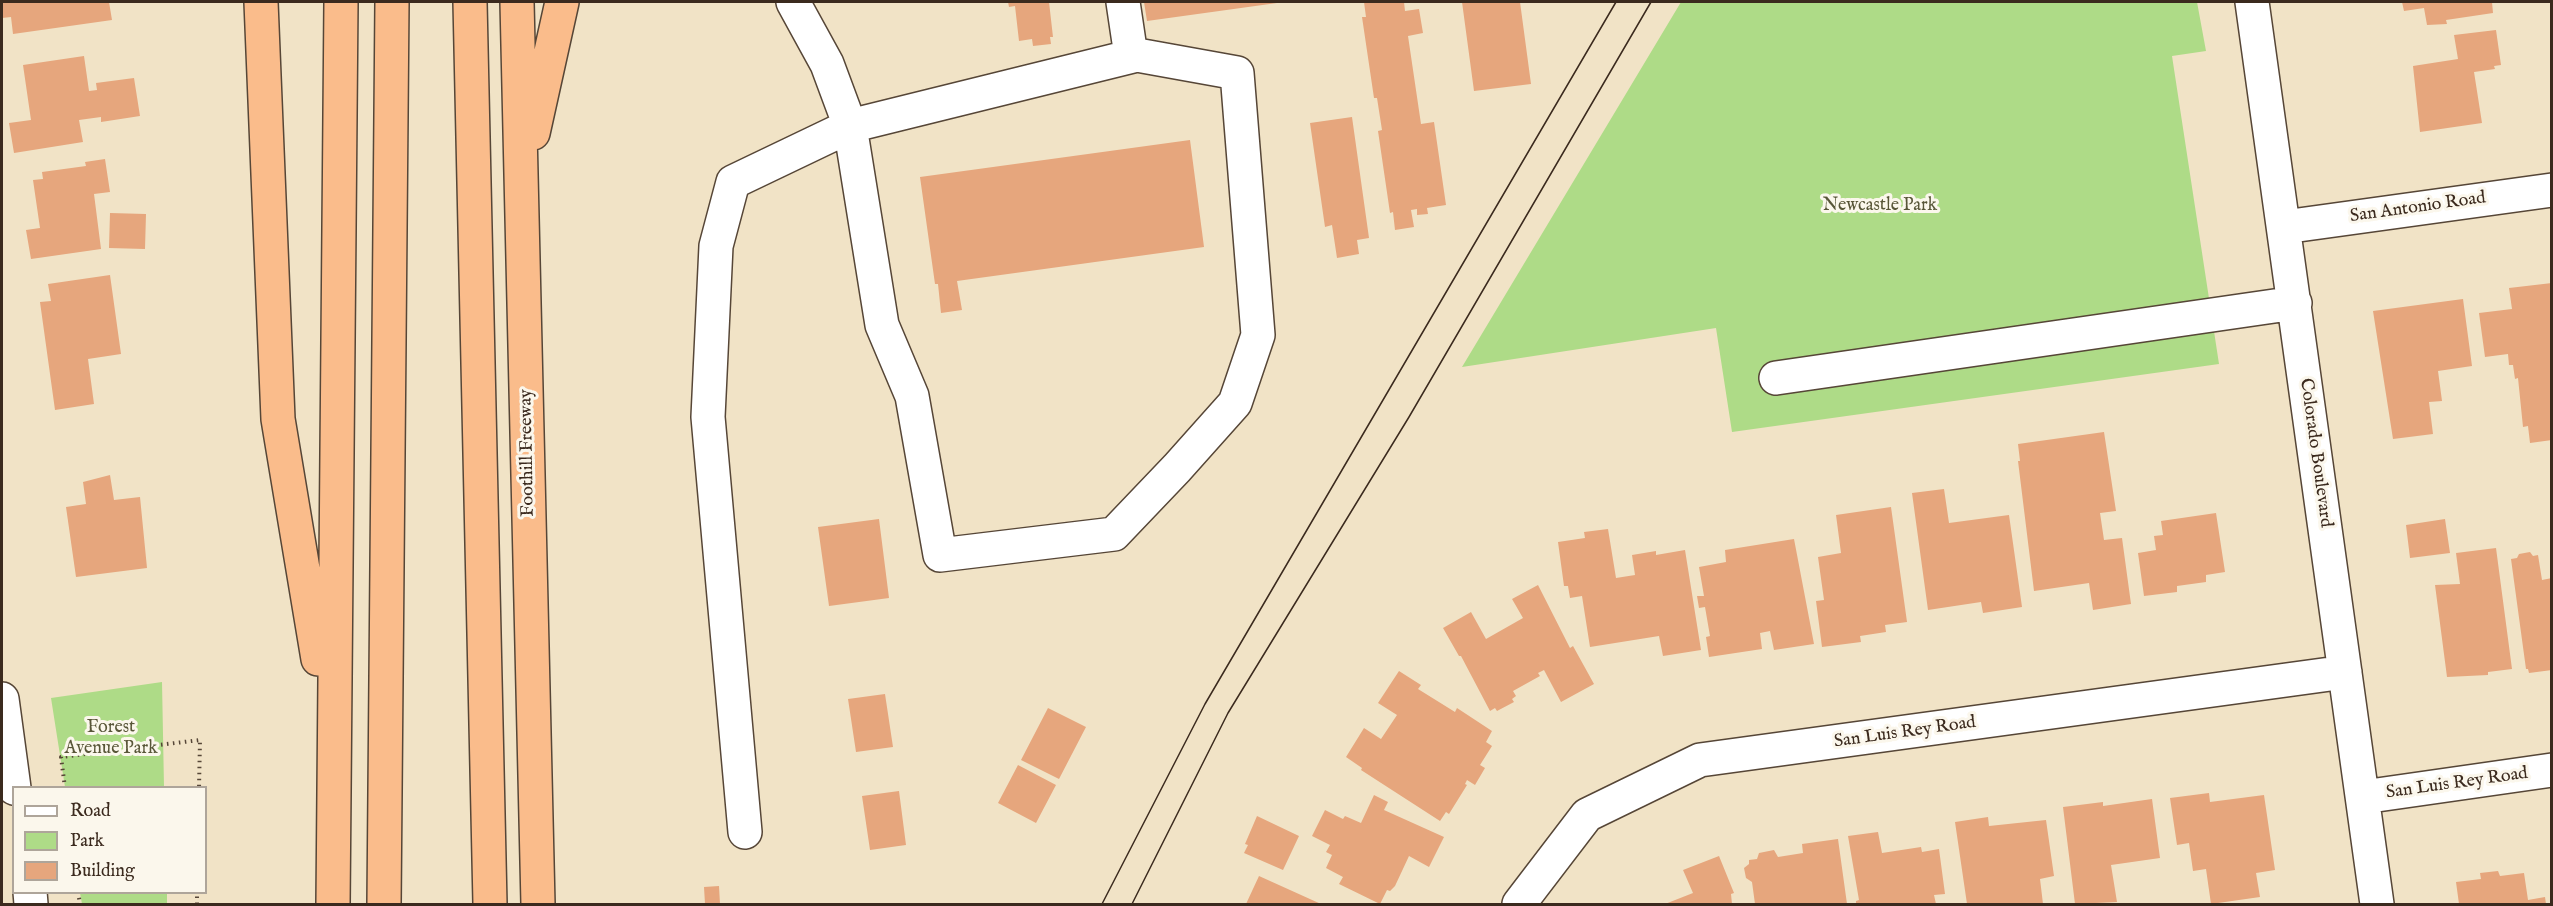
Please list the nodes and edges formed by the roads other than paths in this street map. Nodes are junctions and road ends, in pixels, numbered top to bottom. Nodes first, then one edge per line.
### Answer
1 (261, 2) edge
2 (341, 2) edge
3 (392, 2) edge
4 (470, 2) edge
5 (517, 2) edge
6 (562, 2) edge
7 (793, 2) edge
8 (1123, 2) edge
9 (2252, 2) edge
10 (1131, 56) junction
11 (850, 126) junction
12 (522, 182) junction
13 (2552, 190) edge
14 (2284, 227) junction
15 (2295, 303) junction
16 (1776, 378) dead end
17 (2345, 672) junction
18 (2, 699) edge
19 (333, 745) junction
20 (2552, 770) edge
21 (14, 786) edge
22 (2363, 797) junction
23 (745, 832) dead end
24 (333, 904) edge
25 (384, 904) edge
26 (490, 904) edge
27 (538, 904) edge
28 (1519, 904) edge
29 (2377, 904) edge

1 - 19 highway
2 - 19 highway
3 - 25 highway
4 - 26 highway
5 - 12 highway, Foothill Freeway
6 - 12 highway
7 - 11 street
8 - 10 street
9 - 14 street, Colorado Boulevard
10 - 11 street
10 - 11 street
11 - 23 street
12 - 27 highway, Foothill Freeway
13 - 14 street, San Antonio Road
14 - 15 street, Colorado Boulevard
15 - 16 street
15 - 17 street, Colorado Boulevard
17 - 22 street, Colorado Boulevard
17 - 28 street, San Luis Rey Road
18 - 21 street
19 - 24 highway
20 - 22 street, San Luis Rey Road
22 - 29 street, Colorado Boulevard

